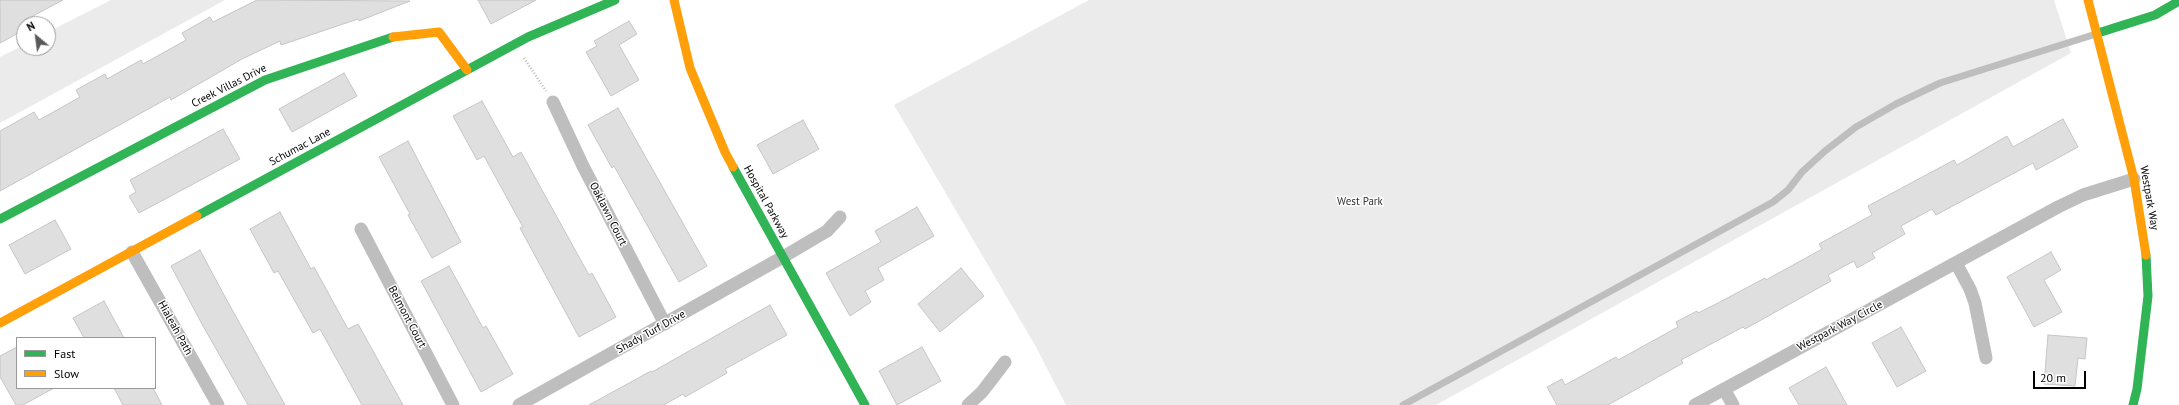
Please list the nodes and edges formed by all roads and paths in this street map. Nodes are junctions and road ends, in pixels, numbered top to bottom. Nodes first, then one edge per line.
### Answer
1 (615, 0) edge
2 (674, 0) edge
3 (2088, 0) edge
4 (2179, 1) edge
5 (2098, 33) junction
6 (515, 44) junction
7 (467, 70) junction
8 (553, 102) joint
9 (2134, 179) junction
10 (840, 216) dead end
11 (0, 220) edge
12 (361, 229) dead end
13 (132, 252) junction
14 (783, 257) junction
15 (1956, 263) junction
16 (0, 324) edge
17 (665, 324) junction
18 (1986, 358) dead end
19 (1005, 362) dead end
20 (1724, 389) junction
21 (218, 405) edge
22 (453, 405) edge
23 (519, 405) edge
24 (865, 405) edge
25 (968, 405) edge
26 (1403, 405) edge
27 (1695, 405) edge
28 (1733, 405) edge
29 (2133, 405) edge

1 - 6 street, Schumac Lane
2 - 14 street, Hospital Parkway
3 - 5 street, Westpark Way
4 - 5 street
5 - 9 street, Westpark Way
5 - 26 lane
6 - 7 street, Schumac Lane
6 - 8 path
7 - 11 street, Creek Villas Drive
7 - 13 street, Schumac Lane
8 - 17 street, Oaklawn Court
9 - 15 street, Westpark Way Circle
9 - 29 street, Westpark Way
10 - 14 street, Shady Turf Drive
12 - 22 street, Belmont Court
13 - 16 street, Schumac Lane
13 - 21 street, Hialeah Path
14 - 17 street, Shady Turf Drive
14 - 24 street, Hospital Parkway
15 - 18 street
15 - 20 street, Westpark Way Circle
17 - 23 street, Shady Turf Drive
19 - 25 street
20 - 27 street, Westpark Way Circle
20 - 28 street

